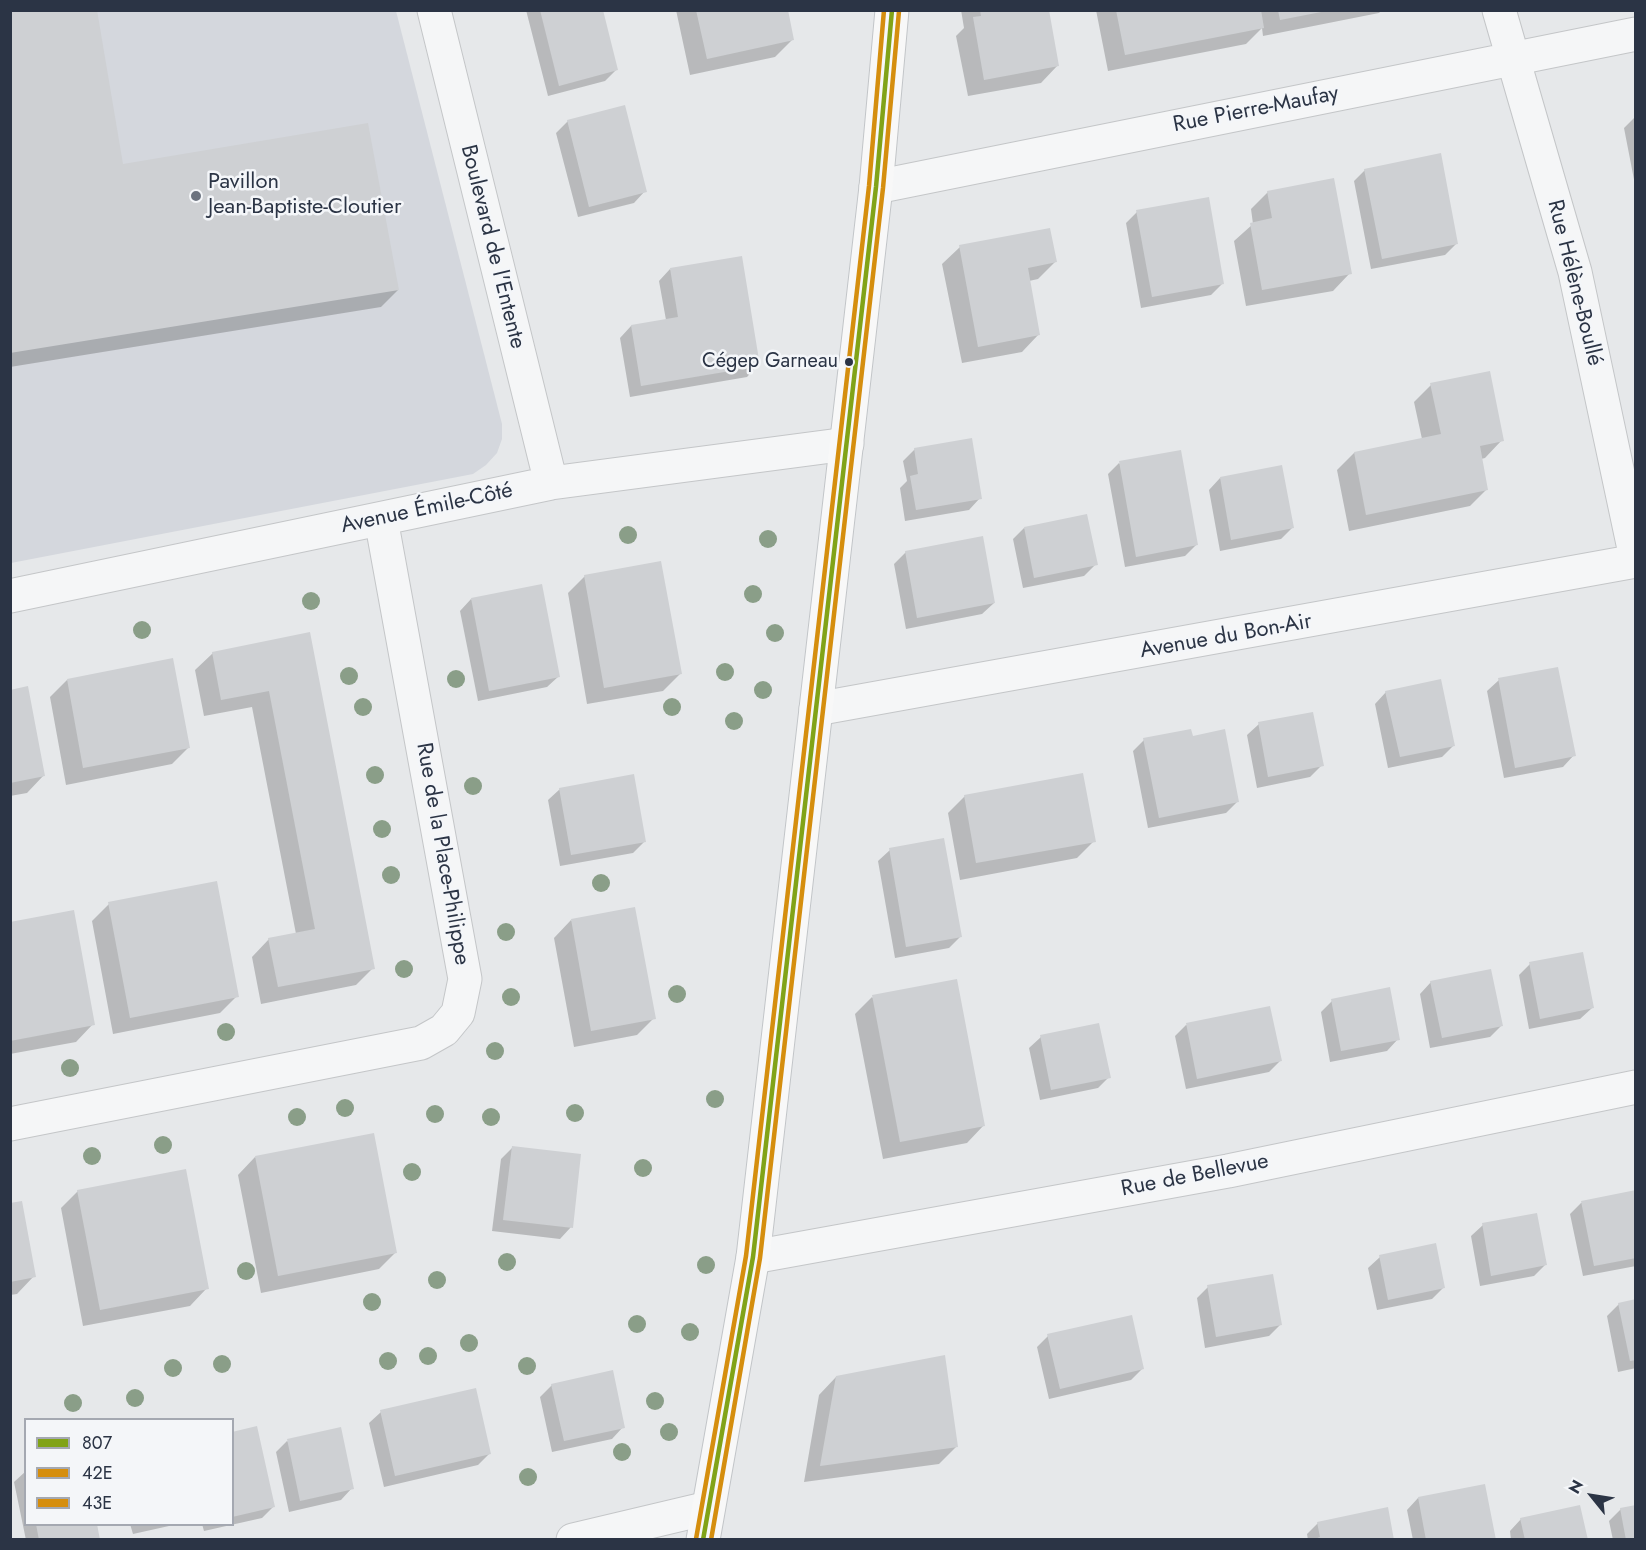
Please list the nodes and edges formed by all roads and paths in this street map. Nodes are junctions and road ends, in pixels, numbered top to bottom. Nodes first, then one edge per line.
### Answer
1 (434, 10) edge
2 (892, 10) edge
3 (1499, 10) edge
4 (1635, 33) edge
5 (1513, 58) junction
6 (876, 187) junction
7 (847, 444) junction
8 (551, 483) junction
9 (381, 519) junction
10 (1635, 560) edge
11 (10, 596) edge
12 (816, 709) junction
13 (1635, 1087) edge
14 (10, 1124) edge
15 (753, 1257) junction
16 (705, 1524) edge
17 (573, 1539) edge

1 - 8 street, Boulevard de l'Entente
2 - 6 main road
3 - 5 street, Rue Hélène-Boullé
4 - 5 street, Rue Pierre-Maufay
5 - 6 street, Rue Pierre-Maufay
5 - 10 street, Rue Hélène-Boullé
6 - 7 main road
7 - 8 street, Avenue Émile-Côté
7 - 12 main road
8 - 9 street, Avenue Émile-Côté
9 - 11 street, Avenue Émile-Côté
9 - 14 street, Rue de la Place-Philippe
10 - 12 street, Avenue du Bon-Air
12 - 15 main road
13 - 15 street, Rue de Bellevue
15 - 16 main road
16 - 17 street

